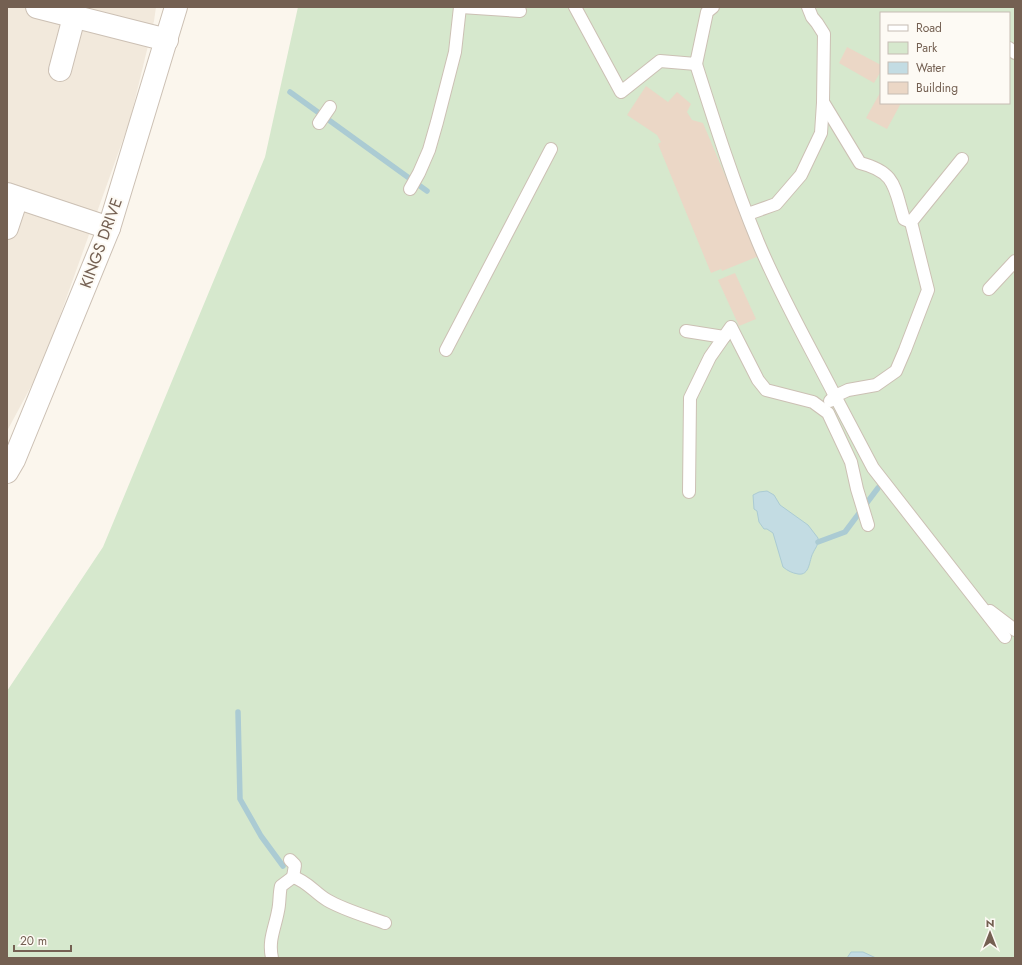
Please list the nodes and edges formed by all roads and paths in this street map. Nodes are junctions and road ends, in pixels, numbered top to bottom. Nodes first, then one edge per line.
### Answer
1 (37, 7) edge
2 (176, 7) edge
3 (460, 7) edge
4 (575, 7) edge
5 (712, 7) edge
6 (808, 7) edge
7 (520, 11) dead end
8 (74, 17) junction
9 (167, 40) junction
10 (696, 64) junction
11 (60, 70) dead end
12 (823, 102) junction
13 (330, 107) dead end
14 (319, 124) dead end
15 (551, 149) dead end
16 (962, 159) dead end
17 (410, 189) dead end
18 (12, 196) edge
19 (748, 214) junction
20 (911, 222) junction
21 (7, 228) edge
22 (109, 228) junction
23 (1015, 261) edge
24 (989, 288) dead end
25 (686, 331) dead end
26 (724, 337) junction
27 (446, 350) dead end
28 (835, 396) junction
29 (821, 408) junction
30 (7, 472) edge
31 (689, 492) dead end
32 (867, 524) dead end
33 (977, 601) junction
34 (1015, 630) edge
35 (1005, 638) dead end
36 (290, 860) dead end
37 (294, 877) junction
38 (385, 923) dead end
39 (272, 958) edge

1 - 8 street
2 - 9 street, KINGS DRIVE
3 - 7 lane
3 - 17 lane
4 - 10 lane
5 - 10 lane
6 - 12 lane
8 - 9 street
8 - 11 street
9 - 22 street, KINGS DRIVE
10 - 19 lane
12 - 19 lane
12 - 20 lane
13 - 14 lane
15 - 27 lane
16 - 20 lane
18 - 21 street
18 - 22 street
19 - 28 lane
20 - 28 lane
22 - 30 street, KINGS DRIVE
23 - 24 lane
25 - 26 lane
26 - 29 lane
26 - 31 lane
28 - 29 lane
28 - 33 lane
29 - 32 lane
33 - 34 lane
33 - 35 lane
36 - 37 lane
37 - 38 lane
37 - 39 lane

